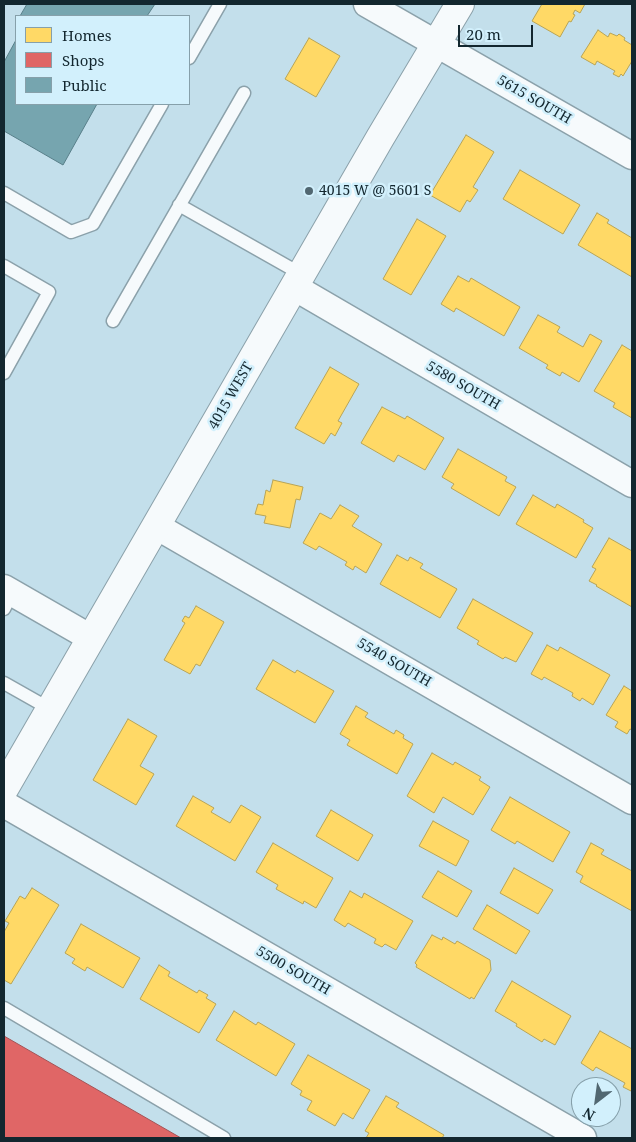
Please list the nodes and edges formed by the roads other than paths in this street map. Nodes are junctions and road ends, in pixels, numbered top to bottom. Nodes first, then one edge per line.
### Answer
1 (220, 4) edge
2 (367, 4) edge
3 (460, 4) edge
4 (436, 44) junction
5 (190, 56) edge
6 (244, 93) dead end
7 (161, 105) edge
8 (632, 156) edge
9 (4, 193) edge
10 (179, 205) junction
11 (4, 266) edge
12 (297, 281) junction
13 (113, 321) dead end
14 (4, 373) edge
15 (632, 484) edge
16 (156, 526) junction
17 (7, 597) edge
18 (91, 638) junction
19 (4, 683) edge
20 (50, 709) junction
21 (4, 788) edge
22 (632, 801) edge
23 (4, 804) edge
24 (4, 1008) edge
25 (224, 1138) edge
26 (583, 1138) edge

1 - 5 lane
2 - 4 street, 5615 SOUTH
3 - 4 street, 4015 WEST
4 - 8 street, 5615 SOUTH
4 - 12 street, 4015 WEST
6 - 10 lane
7 - 9 lane
10 - 12 lane
10 - 13 lane
11 - 14 lane
12 - 15 street, 5580 SOUTH
12 - 16 street, 4015 WEST
16 - 18 street, 4015 WEST
16 - 22 street, 5540 SOUTH
17 - 18 street
18 - 20 street, 4015 WEST
19 - 20 lane
20 - 21 street, 4015 WEST
23 - 26 street, 5500 SOUTH
24 - 25 lane

